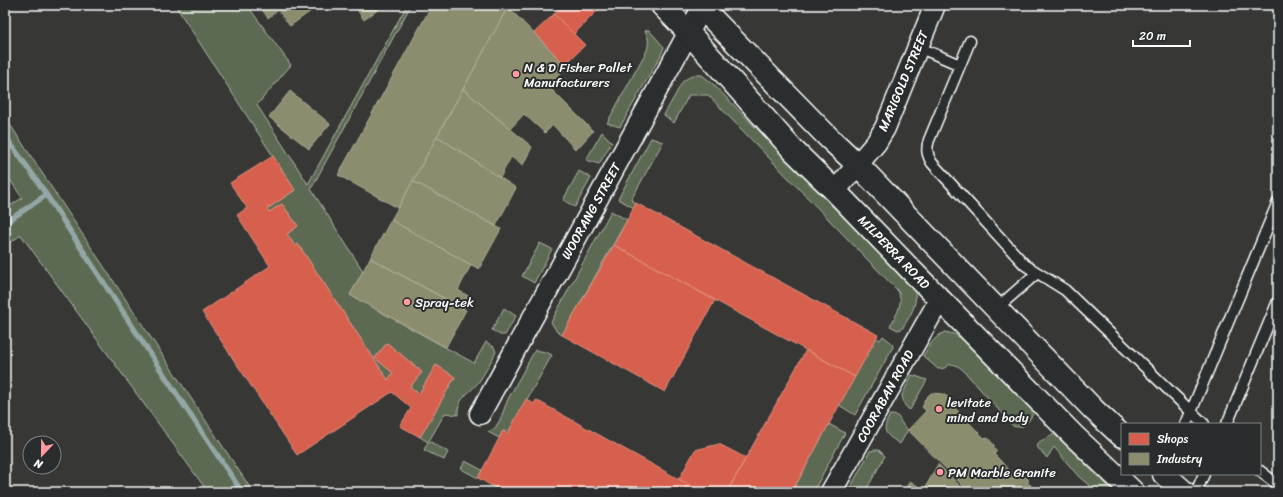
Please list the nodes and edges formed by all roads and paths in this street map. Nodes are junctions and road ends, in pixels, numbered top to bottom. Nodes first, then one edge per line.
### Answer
1 (662, 5) edge
2 (935, 5) edge
3 (701, 6) edge
4 (688, 32) junction
5 (970, 41) dead end
6 (918, 47) junction
7 (960, 65) junction
8 (858, 165) junction
9 (835, 191) junction
10 (1278, 202) edge
11 (1037, 272) junction
12 (940, 300) junction
13 (1278, 301) edge
14 (997, 308) junction
15 (1192, 411) junction
16 (480, 414) dead end
17 (1186, 423) edge
18 (1203, 423) edge
19 (1227, 423) edge
20 (1121, 435) edge
21 (1261, 472) edge
22 (1165, 475) edge
23 (1204, 475) edge
24 (1278, 485) edge
25 (831, 492) edge
26 (1133, 492) edge
27 (1184, 492) edge
28 (1196, 492) edge

1 - 4 highway, MILPERRA ROAD
2 - 6 street, MARIGOLD STREET
3 - 4 street, WOORANG STREET
3 - 8 highway
4 - 9 highway, MILPERRA ROAD
4 - 16 street, WOORANG STREET
5 - 7 lane
6 - 7 lane
6 - 8 street, MARIGOLD STREET
7 - 11 lane
8 - 9 street, MARIGOLD STREET
8 - 14 highway
9 - 12 highway, MILPERRA ROAD
10 - 15 lane
11 - 14 lane
11 - 15 lane
12 - 25 street, COORABAN ROAD
12 - 26 highway, MILPERRA ROAD
13 - 19 lane
14 - 20 highway
15 - 17 lane
15 - 18 lane
21 - 24 lane
22 - 27 highway
23 - 28 lane

